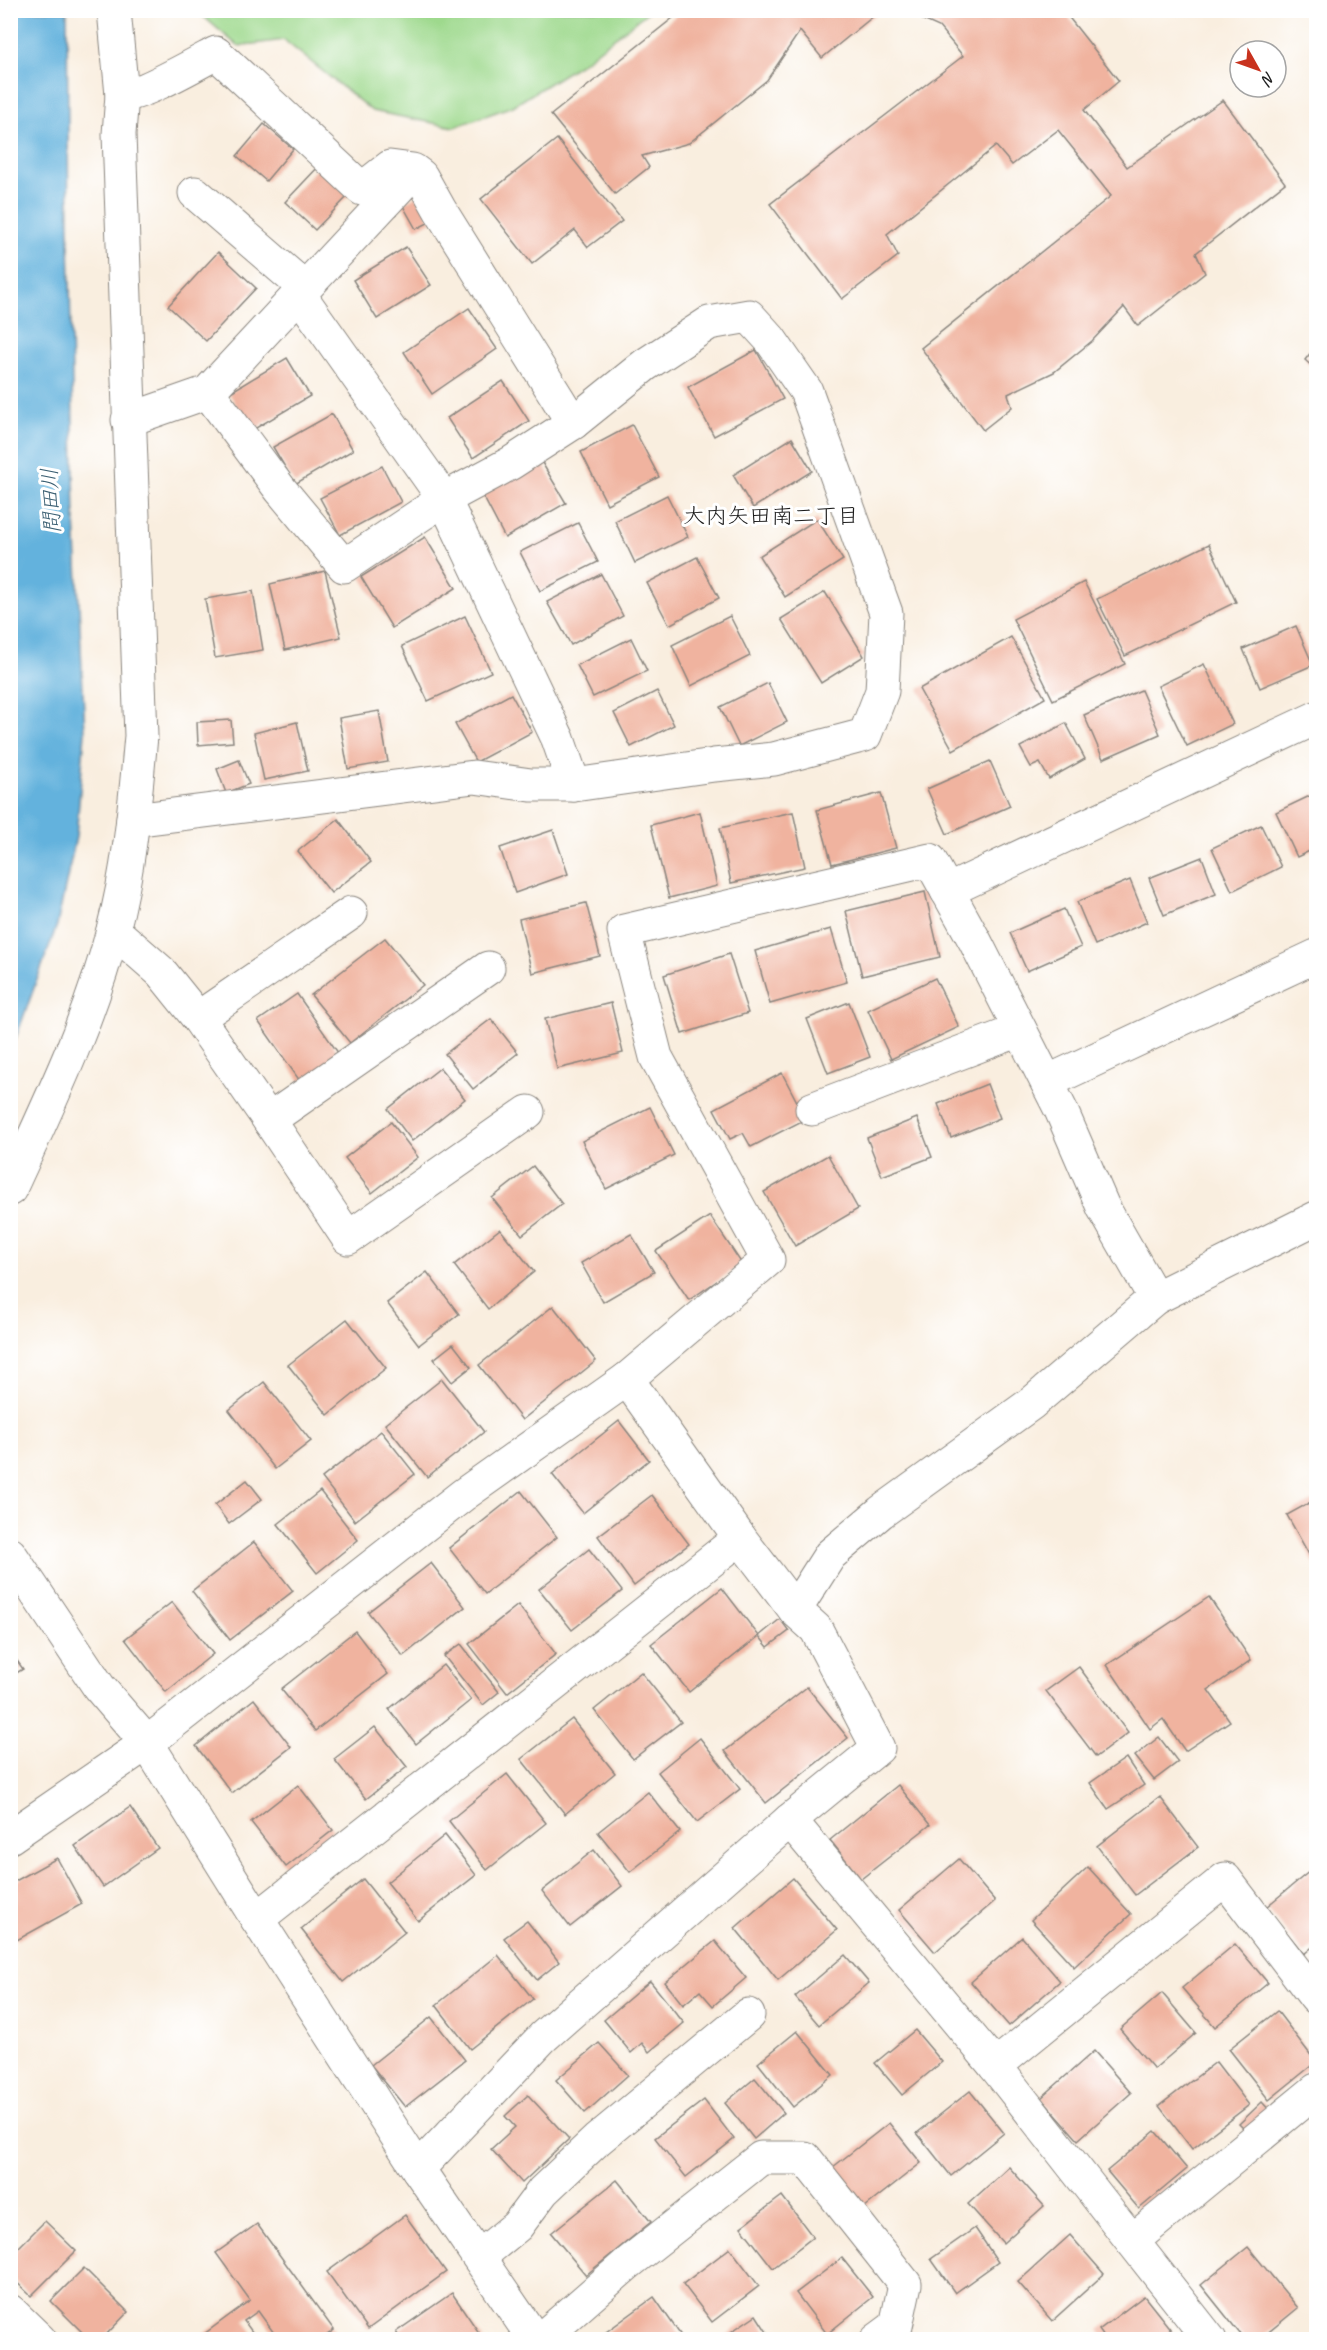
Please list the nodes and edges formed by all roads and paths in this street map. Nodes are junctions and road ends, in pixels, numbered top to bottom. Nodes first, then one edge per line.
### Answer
1 (114, 10) edge
2 (122, 95) junction
3 (401, 185) dead end
4 (195, 193) dead end
5 (302, 291) junction
6 (208, 392) junction
7 (128, 420) junction
8 (573, 423) junction
9 (444, 499) junction
10 (1317, 718) edge
11 (574, 785) junction
12 (133, 820) junction
13 (947, 891) junction
14 (351, 913) dead end
15 (113, 930) junction
16 (1317, 956) edge
17 (488, 968) dead end
18 (198, 1018) junction
19 (1020, 1030) junction
20 (1047, 1082) junction
21 (812, 1109) dead end
22 (528, 1112) dead end
23 (269, 1120) junction
24 (10, 1189) edge
25 (1317, 1218) edge
26 (1155, 1298) junction
27 (627, 1379) junction
28 (740, 1538) junction
29 (10, 1554) edge
30 (795, 1610) junction
31 (147, 1743) junction
32 (790, 1820) junction
33 (10, 1837) edge
34 (257, 1919) junction
35 (1317, 1998) edge
36 (748, 2015) dead end
37 (995, 2066) junction
38 (1317, 2090) edge
39 (418, 2169) junction
40 (1132, 2241) junction
41 (479, 2257) junction
42 (10, 2311) edge
43 (40, 2340) edge
44 (535, 2340) edge
45 (540, 2340) edge
46 (877, 2340) edge
47 (1210, 2340) edge

1 - 2 street
2 - 7 street
2 - 8 street
3 - 5 street
4 - 5 street
5 - 6 street
5 - 9 street
6 - 7 street
6 - 9 street
7 - 12 street
8 - 9 street
8 - 11 street
9 - 11 street
10 - 13 street
11 - 12 street
12 - 15 street
13 - 19 street
13 - 27 street
14 - 18 street
15 - 18 street
15 - 24 street
16 - 20 street
17 - 23 street
18 - 23 street
19 - 20 street
19 - 21 street
20 - 26 street
22 - 23 street
25 - 26 street
26 - 30 street
27 - 28 street
27 - 31 street
28 - 30 street
28 - 34 street
29 - 31 street
30 - 32 street
31 - 33 street
31 - 34 street
32 - 37 street
32 - 39 street
34 - 39 street
35 - 37 street
36 - 41 street
37 - 40 street
38 - 40 street
39 - 41 street
40 - 47 street
41 - 44 street
42 - 43 street
45 - 46 street

